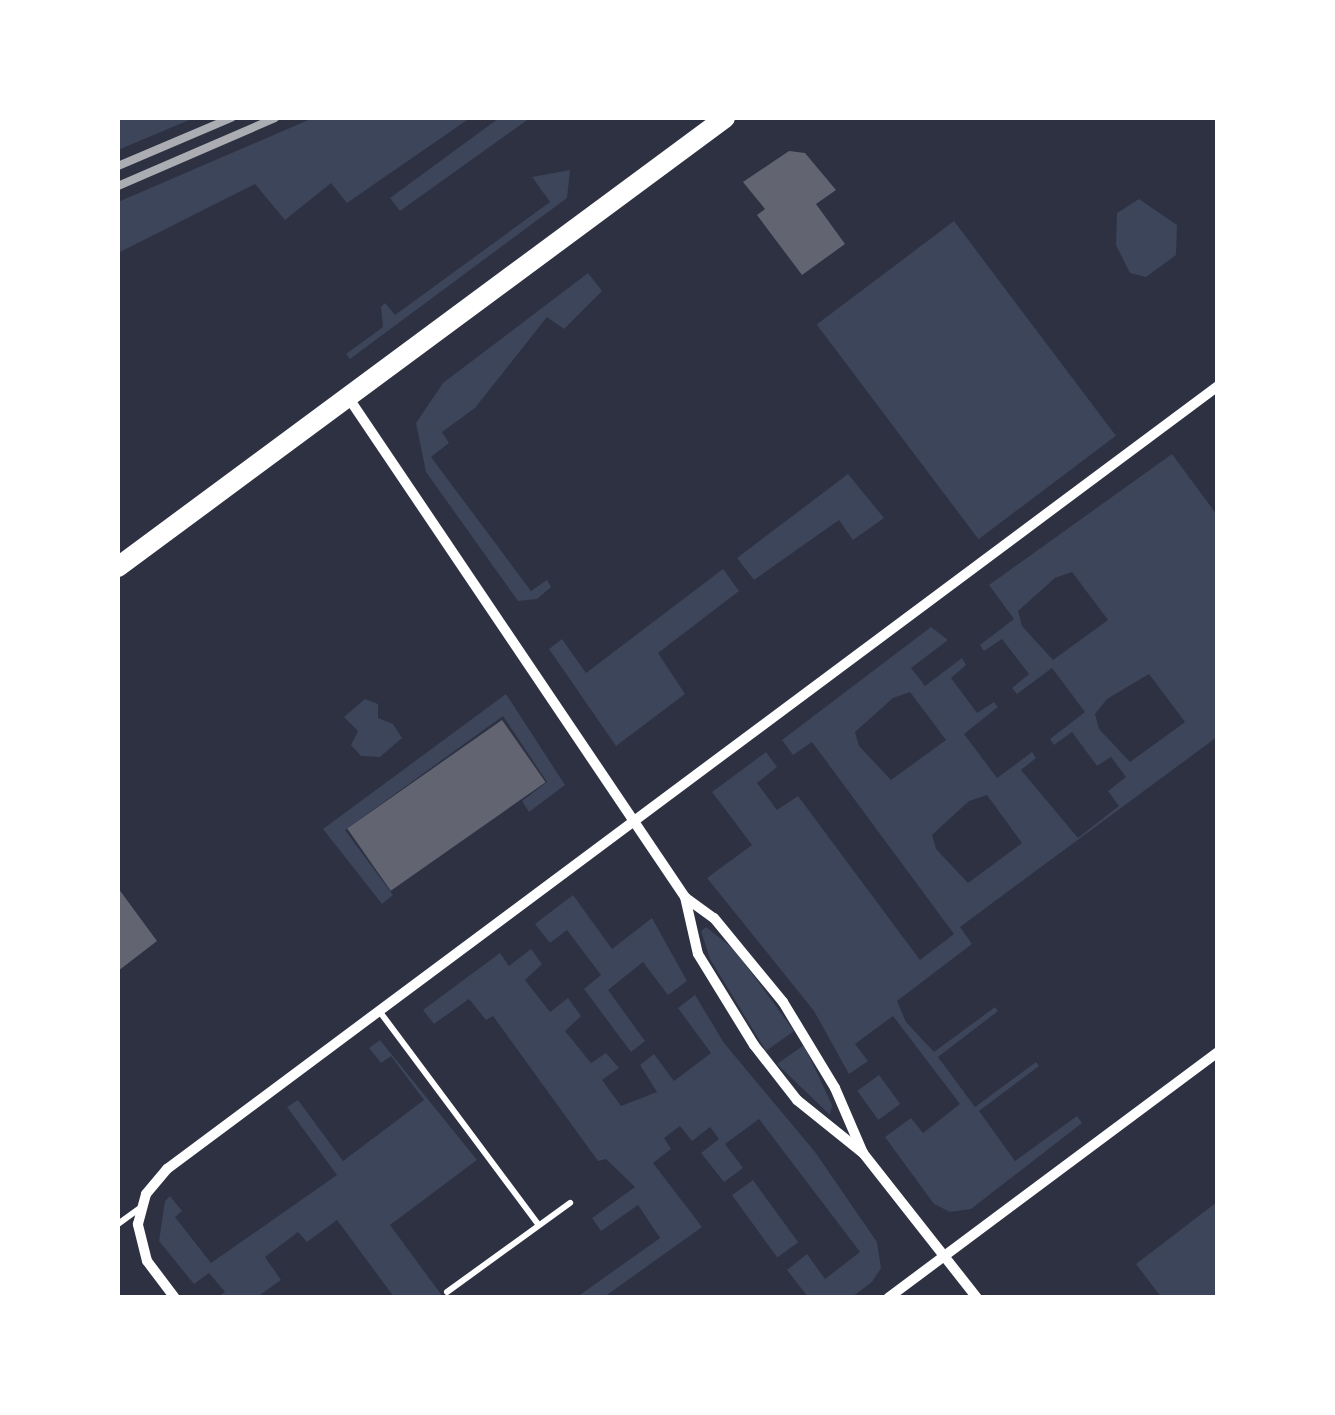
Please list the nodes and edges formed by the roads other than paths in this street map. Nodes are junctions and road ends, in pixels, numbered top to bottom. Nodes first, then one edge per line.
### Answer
1 (725, 118) edge
2 (1218, 386) edge
3 (350, 400) junction
4 (118, 567) edge
5 (635, 818) junction
6 (685, 897) junction
7 (380, 1012) junction
8 (1218, 1052) edge
9 (863, 1154) junction
10 (570, 1202) dead end
11 (140, 1208) junction
12 (118, 1224) edge
13 (538, 1224) junction
14 (937, 1255) junction
15 (447, 1292) dead end
16 (175, 1298) edge
17 (888, 1298) edge
18 (977, 1298) edge

1 - 3 main road
2 - 5 street
3 - 4 main road
3 - 5 street
5 - 6 street
5 - 7 street
6 - 9 street
6 - 9 street
7 - 11 street
7 - 13 lane
8 - 14 street
9 - 14 street
10 - 13 lane
11 - 12 lane
11 - 16 street
13 - 15 lane
14 - 17 street
14 - 18 street

